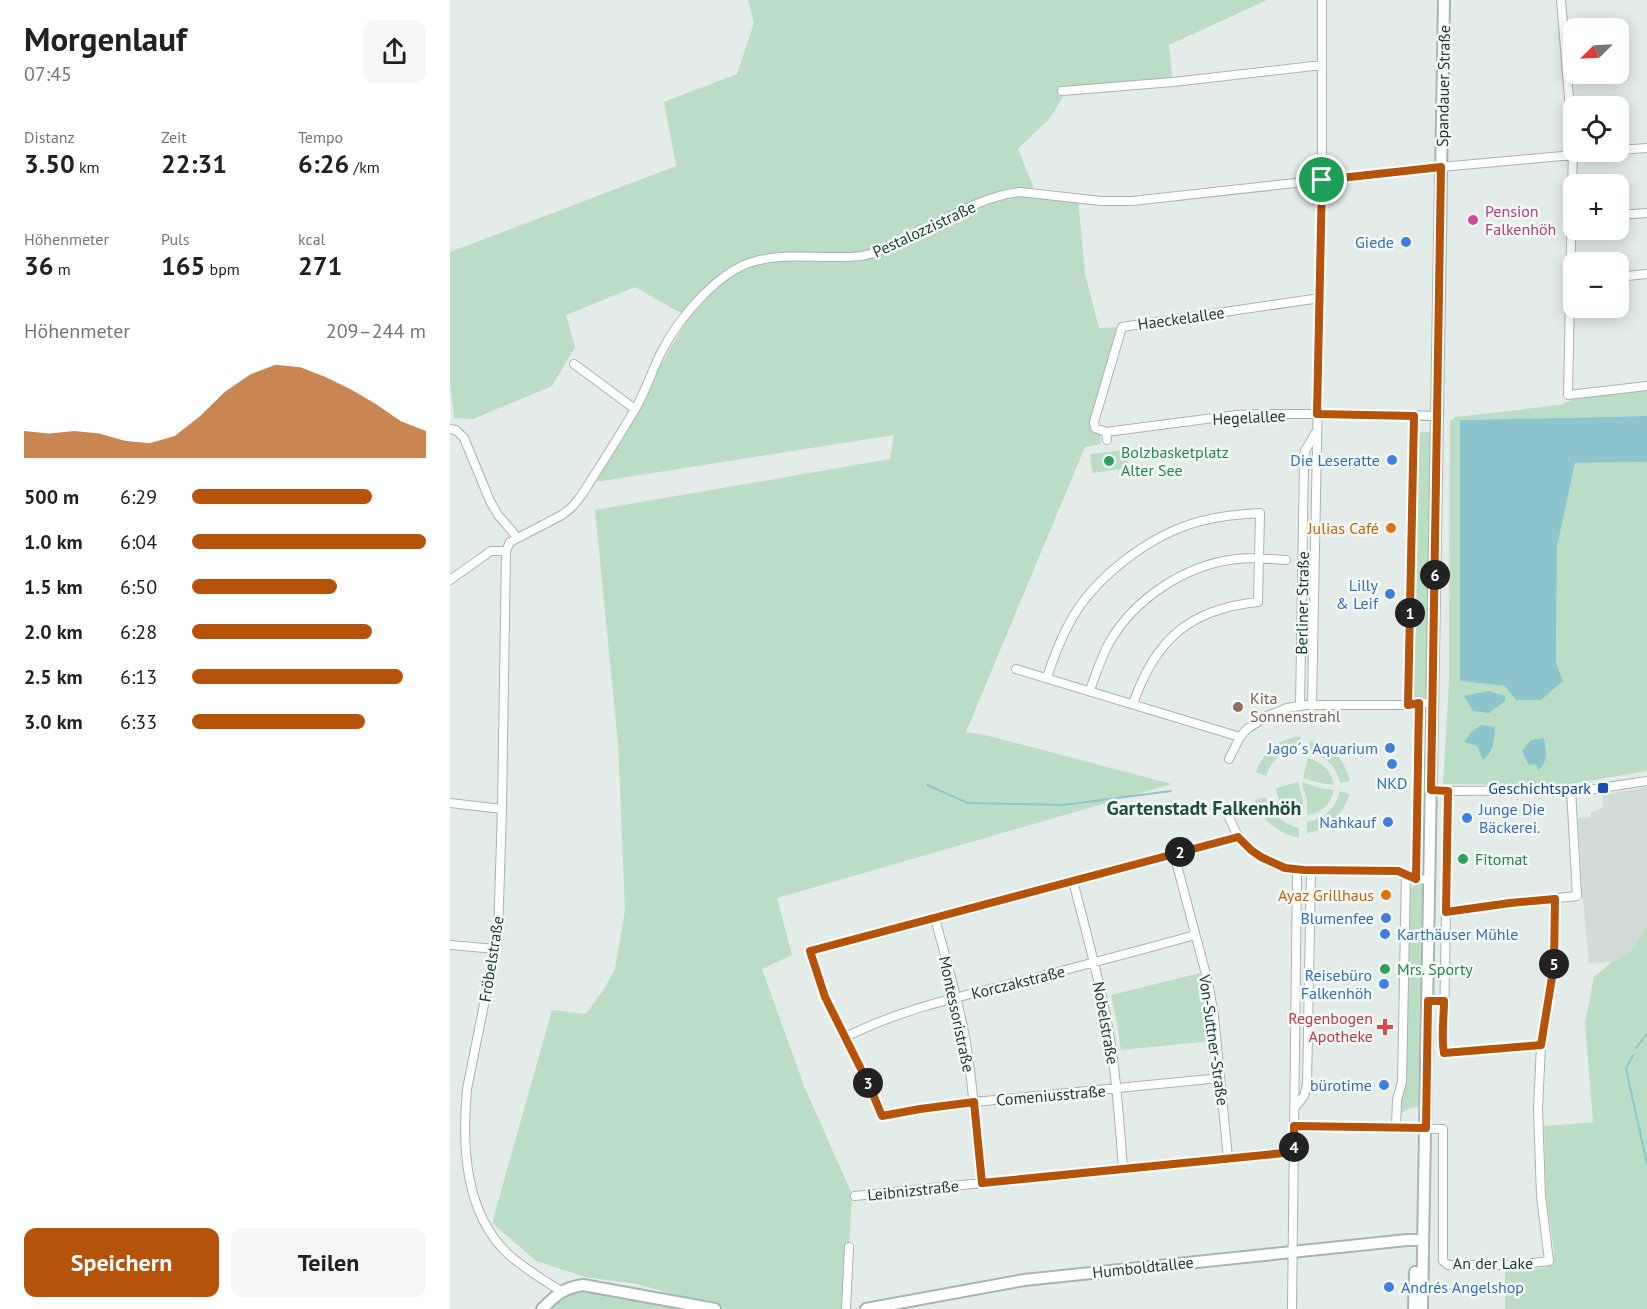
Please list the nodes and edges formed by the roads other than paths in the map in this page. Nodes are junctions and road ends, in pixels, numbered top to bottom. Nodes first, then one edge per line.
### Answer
1 (1322, 0) edge
2 (1444, 0) edge
3 (1561, 0) edge
4 (1322, 65) junction
5 (1062, 91) dead end
6 (1568, 96) edge
7 (1647, 148) edge
8 (1629, 149) edge
9 (1563, 155) edge
10 (1441, 167) junction
11 (1322, 180) junction
12 (1647, 213) edge
13 (1629, 214) edge
14 (1647, 274) edge
15 (1629, 276) edge
16 (1320, 298) junction
17 (1570, 318) edge
18 (574, 364) dead end
19 (1647, 386) edge
20 (635, 409) junction
21 (1317, 414) junction
22 (1414, 416) junction
23 (1438, 416) junction
24 (450, 429) edge
25 (1317, 431) junction
26 (1106, 436) joint
27 (517, 537) junction
28 (506, 551) junction
29 (1259, 559) junction
30 (1286, 560) dead end
31 (450, 580) edge
32 (1016, 669) dead end
33 (1047, 677) junction
34 (1090, 690) junction
35 (1433, 702) junction
36 (1419, 703) junction
37 (1133, 704) junction
38 (1408, 705) junction
39 (1300, 706) junction
40 (1312, 706) junction
41 (1239, 736) junction
42 (1229, 759) dead end
43 (1647, 781) edge
44 (1431, 790) junction
45 (1571, 790) junction
46 (1448, 791) junction
47 (450, 803) edge
48 (502, 809) junction
49 (1228, 815) dead end
50 (1238, 837) junction
51 (1174, 854) junction
52 (1297, 870) junction
53 (1311, 870) junction
54 (1407, 874) junction
55 (1416, 879) junction
56 (1430, 880) junction
57 (1073, 881) junction
58 (1555, 899) junction
59 (1446, 912) junction
60 (935, 918) junction
61 (1195, 935) junction
62 (450, 945) edge
63 (496, 949) junction
64 (1094, 962) junction
65 (957, 998) junction
66 (1428, 1001) junction
67 (1444, 1001) junction
68 (844, 1038) junction
69 (1541, 1045) junction
70 (1220, 1078) junction
71 (1116, 1089) junction
72 (974, 1102) junction
73 (1295, 1107) junction
74 (1294, 1126) junction
75 (1396, 1127) junction
76 (1426, 1128) junction
77 (1294, 1152) junction
78 (1228, 1158) junction
79 (1123, 1168) junction
80 (982, 1183) junction
81 (855, 1196) dead end
82 (1419, 1240) junction
83 (849, 1247) dead end
84 (1294, 1252) junction
85 (561, 1291) junction
86 (542, 1309) edge
87 (715, 1309) edge
88 (846, 1309) edge
89 (866, 1309) edge
90 (1292, 1309) edge
91 (1414, 1309) edge
92 (1422, 1309) edge

1 - 4 street, Berliner Straße
2 - 10 main road, Spandauer Straße
3 - 6 street
4 - 5 street
4 - 11 street, Berliner Straße
7 - 8 street
9 - 10 street, Pestalozzistraße
10 - 11 street, Pestalozzistraße
10 - 23 main road, Spandauer Straße
11 - 16 street, Berliner Straße
11 - 20 street, Pestalozzistraße
12 - 13 street
14 - 15 street
16 - 21 street, Berliner Straße
16 - 26 street, Haeckelallee
17 - 19 street
18 - 20 street
20 - 27 street, Pestalozzistraße
21 - 22 street, Hegelallee
21 - 25 street, Berliner Straße
21 - 26 street, Hegelallee
22 - 23 street, Hegelallee
22 - 38 street
23 - 35 main road, Spandauer Straße
24 - 27 street
25 - 39 street, Berliner Straße
25 - 40 street, Berliner Straße
27 - 28 street, Pestalozzistraße
28 - 31 street
28 - 48 street, Fröbelstraße
29 - 30 street
29 - 33 street
29 - 34 street
29 - 37 street
32 - 33 street
33 - 34 street
34 - 37 street
35 - 36 street
35 - 44 main road, Spandauer Straße
36 - 38 street
36 - 55 street
37 - 41 street
38 - 40 street
39 - 40 street
39 - 41 street
41 - 42 street
43 - 45 street
44 - 46 street
44 - 56 main road, Spandauer Straße
45 - 46 street
45 - 58 street
46 - 59 street
47 - 48 street
48 - 63 street, Fröbelstraße
49 - 50 street
50 - 51 street
50 - 52 street
51 - 57 street
51 - 61 street, Von-Suttner-Straße
52 - 53 street
52 - 73 street
53 - 54 street
53 - 73 street
54 - 55 street
54 - 75 street
55 - 56 street
56 - 66 main road, Spandauer Straße
57 - 60 street
57 - 64 street, Nobelstraße
58 - 59 street
58 - 69 street, An der Lake
59 - 67 street
60 - 65 street, Montessoristraße
60 - 68 street
61 - 64 street, Korczakstraße
61 - 70 street, Von-Suttner-Straße
62 - 63 street
63 - 85 street, Fröbelstraße
64 - 65 street, Korczakstraße
64 - 71 street, Nobelstraße
65 - 68 street, Korczakstraße
65 - 72 street, Montessoristraße
66 - 67 street
66 - 76 main road, Spandauer Straße
67 - 69 street
68 - 72 street, Comeniusstraße
69 - 76 street, An der Lake
70 - 71 street, Comeniusstraße
70 - 78 street, Von-Suttner-Straße
71 - 72 street, Comeniusstraße
71 - 79 street, Nobelstraße
72 - 80 street, Montessoristraße
73 - 74 street
74 - 75 street
74 - 77 street
75 - 76 street
76 - 82 main road, Spandauer Straße
77 - 78 street, Leibnizstraße
77 - 84 street
78 - 79 street, Leibnizstraße
79 - 80 street, Leibnizstraße
80 - 81 street, Leibnizstraße
82 - 84 main road, Humboldtallee
82 - 91 main road, Spandauer Straße
82 - 92 main road, Spandauer Straße
83 - 88 street
84 - 89 main road, Humboldtallee
84 - 90 street
85 - 86 main road
85 - 87 main road

